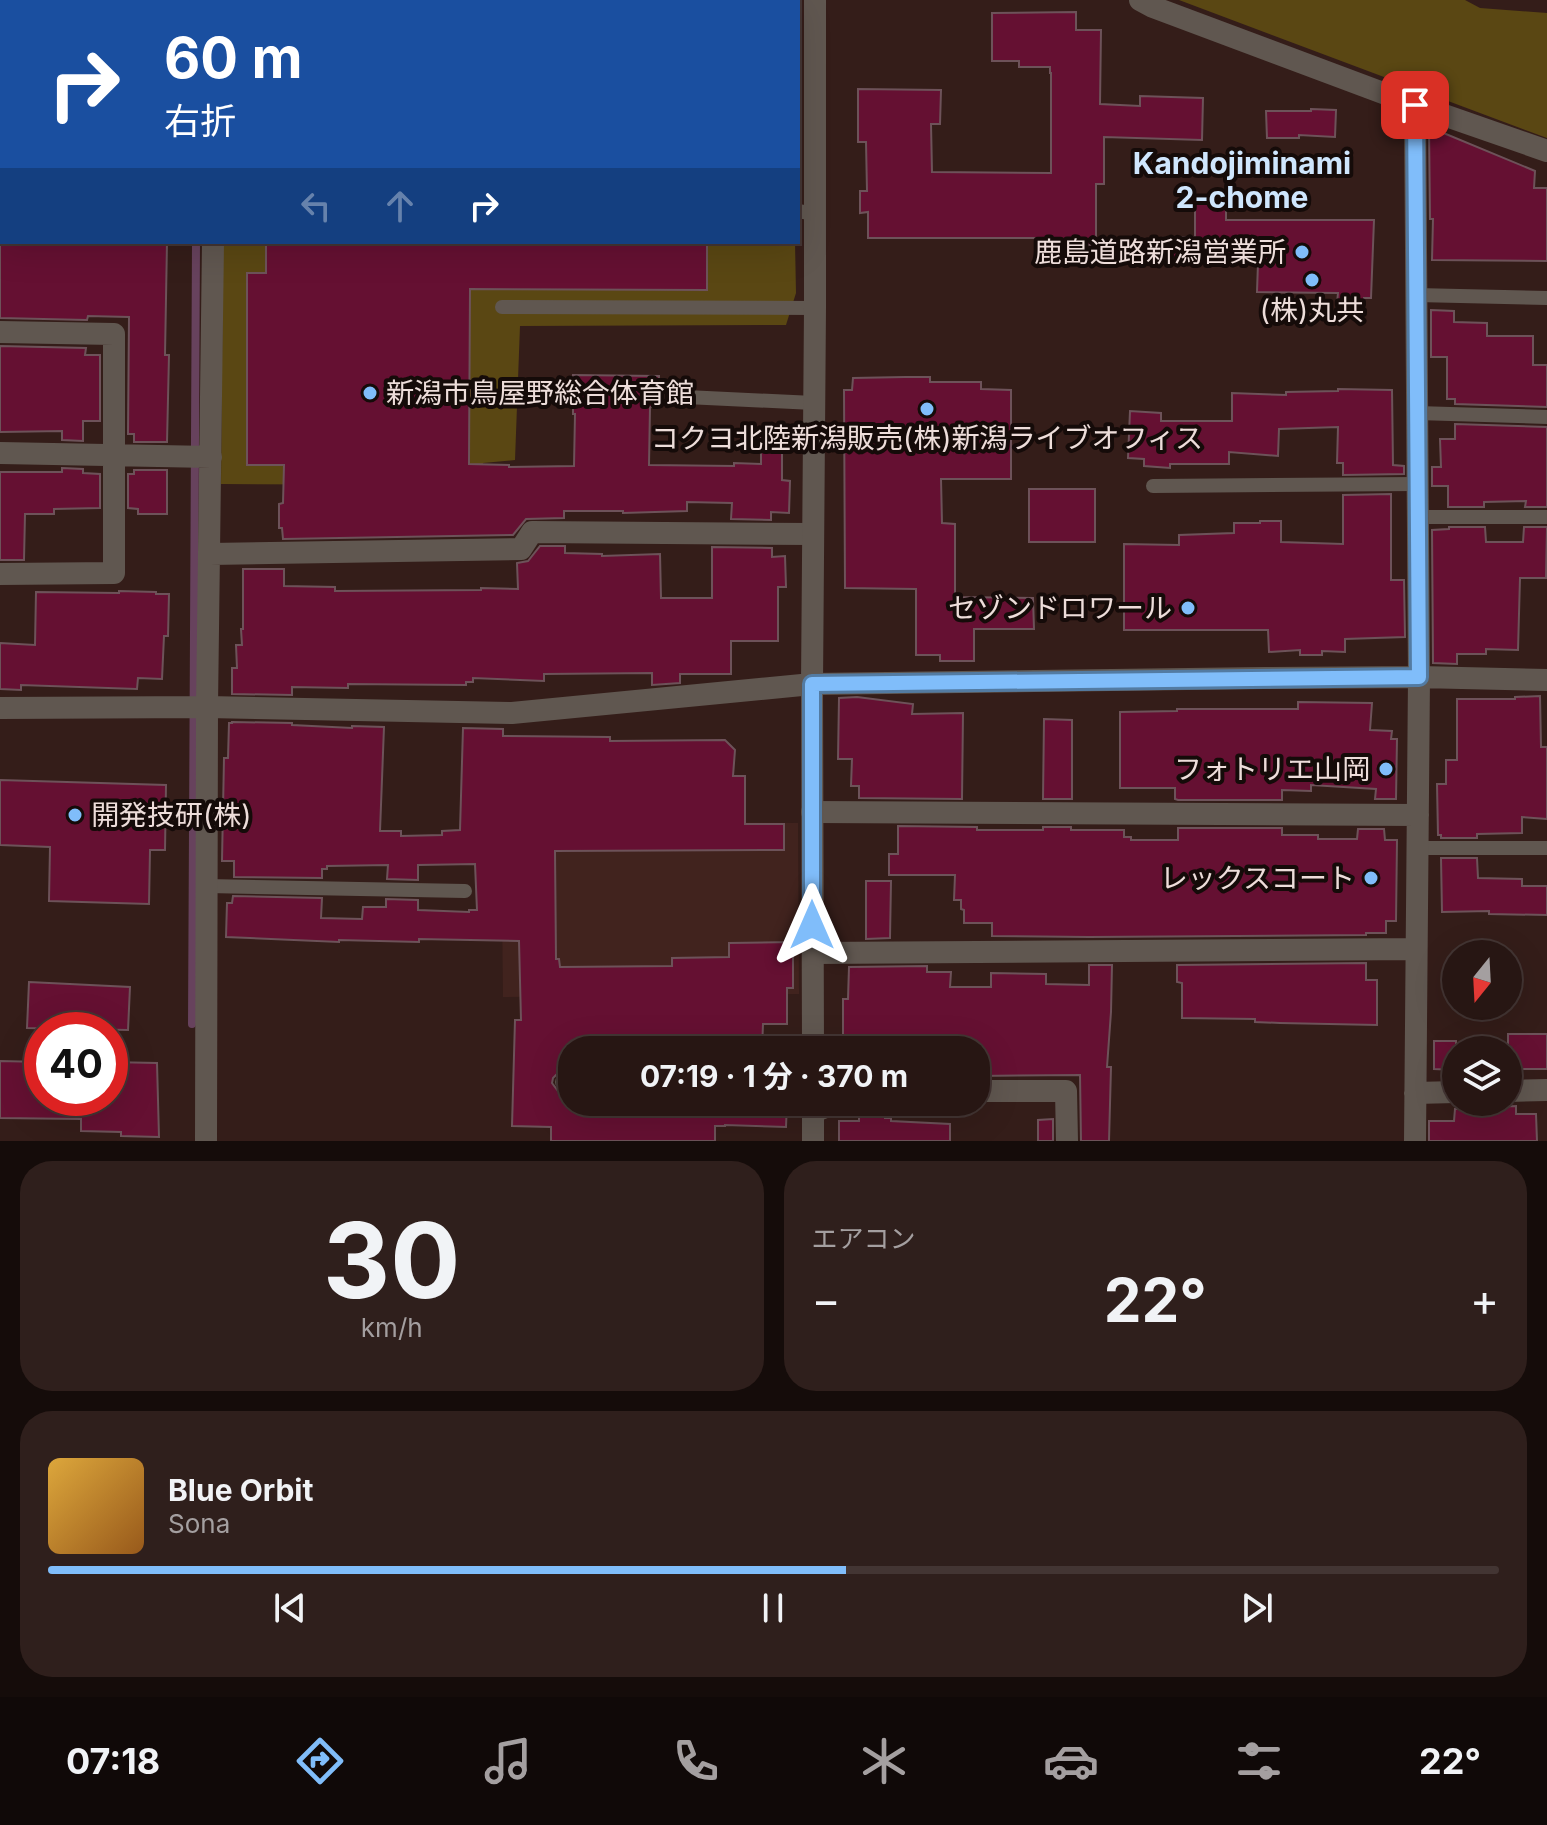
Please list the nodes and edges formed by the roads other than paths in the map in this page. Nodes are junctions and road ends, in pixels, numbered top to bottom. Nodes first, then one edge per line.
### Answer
1 (1140, 0) edge
2 (809, 10) edge
3 (1415, 105) junction
4 (1547, 151) edge
5 (806, 212) edge
6 (213, 244) edge
7 (1416, 295) junction
8 (1547, 298) edge
9 (502, 307) dead end
10 (815, 308) junction
11 (0, 332) edge
12 (686, 397) dead end
13 (814, 403) junction
14 (1417, 413) junction
15 (1547, 417) edge
16 (0, 453) edge
17 (114, 455) junction
18 (211, 457) junction
19 (1418, 484) junction
20 (1153, 486) dead end
21 (1418, 517) junction
22 (1547, 517) edge
23 (813, 534) junction
24 (210, 554) junction
25 (0, 574) edge
26 (1419, 677) junction
27 (1547, 680) edge
28 (812, 684) junction
29 (207, 707) junction
30 (0, 708) edge
31 (812, 812) junction
32 (1418, 815) junction
33 (1417, 848) junction
34 (1547, 848) edge
35 (207, 886) junction
36 (465, 891) dead end
37 (1416, 949) junction
38 (813, 953) junction
39 (813, 1036) edge
40 (1547, 1090) edge
41 (990, 1091) edge
42 (1522, 1091) edge
43 (1442, 1092) edge
44 (1415, 1093) junction
45 (813, 1116) edge
46 (206, 1141) edge
47 (813, 1141) edge
48 (1067, 1141) edge
49 (1415, 1141) edge

1 - 3 street
2 - 5 street
3 - 4 street
3 - 7 street
5 - 10 street
6 - 18 street
7 - 8 lane
7 - 14 street
9 - 10 lane
10 - 13 street
11 - 17 street
12 - 13 lane
13 - 23 street
14 - 15 lane
14 - 19 street
16 - 17 street
17 - 18 street
17 - 25 street
18 - 24 street
19 - 20 lane
19 - 21 street
21 - 22 lane
21 - 26 street
23 - 24 street
23 - 28 street
24 - 29 street
26 - 27 street
26 - 28 street
26 - 32 street
28 - 29 street
28 - 31 street
29 - 30 street
29 - 35 street
31 - 32 street
31 - 38 street
32 - 33 street
33 - 34 lane
33 - 37 street
35 - 36 lane
35 - 46 street
37 - 38 street
37 - 44 street
38 - 39 street
40 - 42 street
41 - 48 street
43 - 44 street
44 - 49 street
45 - 47 street

